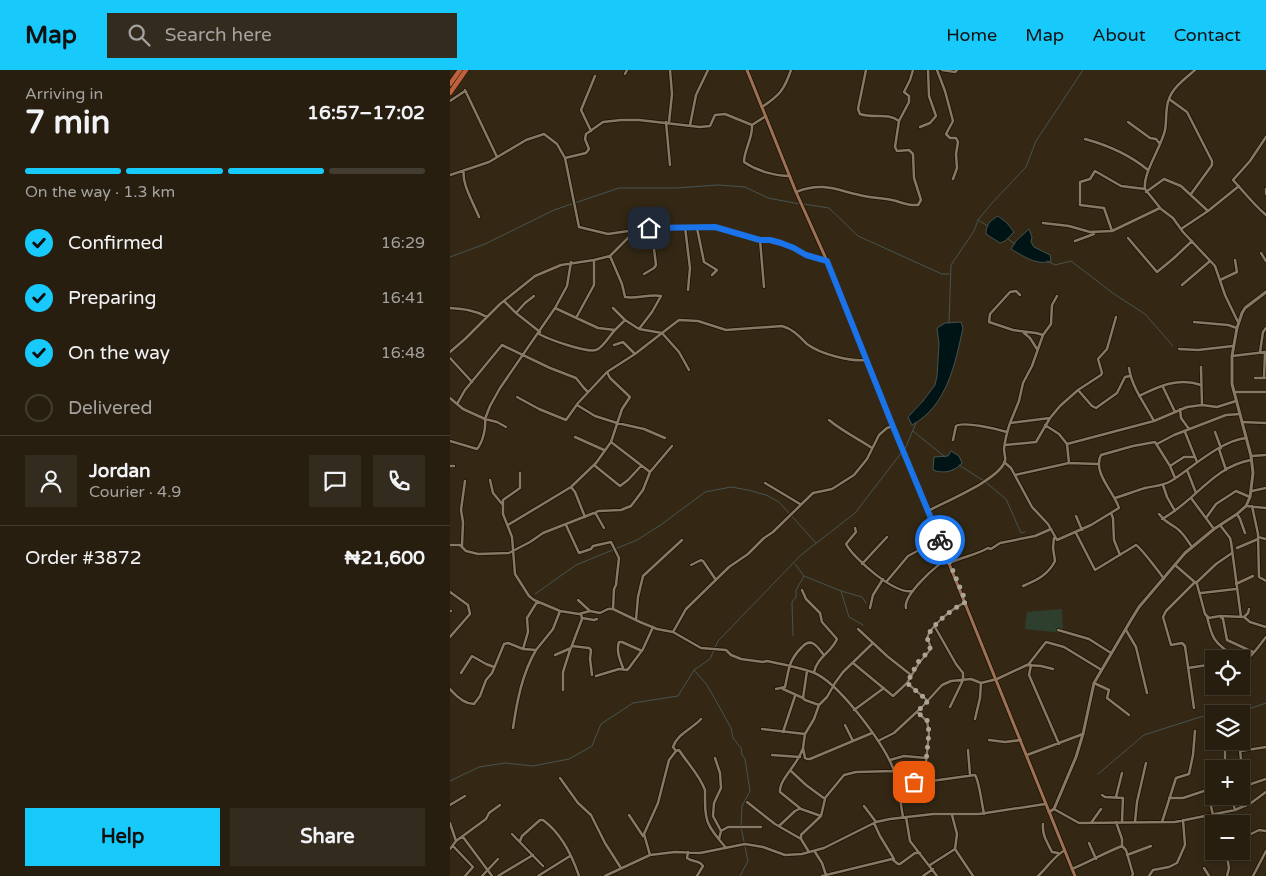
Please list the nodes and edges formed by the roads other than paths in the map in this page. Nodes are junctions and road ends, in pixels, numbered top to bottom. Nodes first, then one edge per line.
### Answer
1 (460, 70) edge
2 (466, 70) edge
3 (627, 70) edge
4 (670, 70) edge
5 (708, 70) edge
6 (747, 70) edge
7 (791, 70) edge
8 (866, 70) edge
9 (912, 70) edge
10 (928, 70) edge
11 (937, 70) edge
12 (942, 70) edge
13 (957, 70) edge
14 (1195, 70) edge
15 (625, 74) dead end
16 (595, 76) dead end
17 (450, 84) edge
18 (450, 93) edge
19 (1169, 98) junction
20 (450, 101) edge
21 (762, 107) junction
22 (766, 116) junction
23 (898, 121) junction
24 (668, 122) junction
25 (1128, 122) dead end
26 (752, 125) junction
27 (690, 126) junction
28 (920, 127) dead end
29 (591, 131) junction
30 (1266, 137) edge
31 (1085, 139) dead end
32 (1160, 144) junction
33 (497, 158) junction
34 (565, 158) junction
35 (670, 165) dead end
36 (464, 170) junction
37 (1148, 170) junction
38 (450, 175) edge
39 (790, 176) junction
40 (953, 179) dead end
41 (1239, 186) junction
42 (1266, 189) edge
43 (1145, 190) junction
44 (796, 192) junction
45 (1191, 194) junction
46 (1266, 194) edge
47 (1160, 208) junction
48 (1208, 211) junction
49 (1266, 215) edge
50 (479, 217) dead end
51 (1043, 223) dead end
52 (684, 227) junction
53 (655, 228) junction
54 (697, 228) junction
55 (1181, 229) junction
56 (636, 230) junction
57 (1112, 231) junction
58 (1098, 232) junction
59 (1128, 238) dead end
60 (760, 240) junction
61 (1075, 241) dead end
62 (1192, 241) junction
63 (1261, 252) dead end
64 (610, 256) junction
65 (594, 260) junction
66 (1235, 260) dead end
67 (827, 261) junction
68 (1210, 261) junction
69 (1266, 261) edge
70 (572, 262) junction
71 (644, 274) dead end
72 (712, 275) dead end
73 (1220, 280) junction
74 (1182, 285) dead end
75 (764, 287) dead end
76 (688, 290) dead end
77 (1266, 292) edge
78 (1020, 295) dead end
79 (534, 296) dead end
80 (1057, 296) dead end
81 (504, 301) junction
82 (450, 308) edge
83 (555, 308) junction
84 (613, 308) dead end
85 (516, 314) junction
86 (487, 317) junction
87 (1116, 317) dead end
88 (576, 318) junction
89 (625, 320) junction
90 (1194, 322) dead end
91 (1238, 322) junction
92 (1237, 328) junction
93 (1266, 328) edge
94 (640, 329) junction
95 (615, 330) junction
96 (1022, 332) junction
97 (539, 333) junction
98 (662, 333) junction
99 (1043, 335) junction
100 (614, 345) dead end
101 (1233, 346) junction
102 (1179, 349) dead end
103 (1038, 350) junction
104 (450, 352) edge
105 (1265, 352) edge
106 (1260, 353) junction
107 (636, 354) junction
108 (523, 355) junction
109 (1232, 356) junction
110 (450, 358) edge
111 (867, 360) junction
112 (1202, 367) dead end
113 (1129, 368) dead end
114 (689, 370) dead end
115 (607, 372) junction
116 (1130, 376) junction
117 (1255, 378) dead end
118 (1265, 378) edge
119 (472, 382) junction
120 (1201, 386) junction
121 (1163, 387) junction
122 (1078, 390) junction
123 (588, 392) junction
124 (1234, 392) junction
125 (1266, 392) edge
126 (1139, 396) junction
127 (517, 397) dead end
128 (450, 398) edge
129 (1236, 400) junction
130 (457, 404) junction
131 (577, 405) junction
132 (1202, 405) junction
133 (1180, 409) junction
134 (1175, 412) junction
135 (1240, 414) junction
136 (1050, 418) junction
137 (485, 419) junction
138 (829, 420) dead end
139 (1154, 421) junction
140 (1242, 422) junction
141 (617, 423) junction
142 (1010, 423) junction
143 (1266, 423) edge
144 (1045, 425) junction
145 (893, 426) junction
146 (506, 427) dead end
147 (1190, 430) junction
148 (1007, 432) junction
149 (1185, 432) junction
150 (1214, 432) dead end
151 (575, 437) dead end
152 (664, 438) dead end
153 (1246, 438) junction
154 (953, 440) dead end
155 (450, 441) edge
156 (611, 442) junction
157 (1067, 444) junction
158 (1156, 444) junction
159 (1005, 445) junction
160 (672, 446) dead end
161 (872, 448) junction
162 (1220, 449) junction
163 (604, 450) junction
164 (1266, 455) edge
165 (1195, 456) junction
166 (1251, 458) junction
167 (1004, 462) junction
168 (1069, 462) junction
169 (1197, 462) junction
170 (1098, 464) junction
171 (594, 465) junction
172 (641, 466) junction
173 (1170, 466) junction
174 (1186, 470) junction
175 (1226, 470) junction
176 (650, 472) junction
177 (520, 473) dead end
178 (1014, 475) junction
179 (1175, 478) junction
180 (490, 480) dead end
181 (464, 481) dead end
182 (765, 483) dead end
183 (1163, 484) junction
184 (571, 487) junction
185 (1266, 488) edge
186 (1252, 491) junction
187 (1196, 494) junction
188 (1250, 497) junction
189 (1115, 498) junction
190 (1191, 498) junction
191 (800, 504) junction
192 (503, 505) junction
193 (1246, 506) junction
194 (1252, 506) junction
195 (1266, 508) edge
196 (928, 511) junction
197 (1176, 511) junction
198 (1111, 513) junction
199 (595, 514) junction
200 (1159, 514) dead end
201 (1237, 514) junction
202 (1076, 516) dead end
203 (585, 517) junction
204 (1206, 518) junction
205 (1162, 519) junction
206 (566, 524) junction
207 (508, 525) junction
208 (1220, 525) junction
209 (604, 528) dead end
210 (855, 528) dead end
211 (1051, 529) junction
212 (1214, 529) junction
213 (1082, 530) junction
214 (1076, 533) junction
215 (1245, 533) dead end
216 (887, 537) dead end
217 (1054, 538) junction
218 (1258, 538) junction
219 (940, 539) junction
220 (1266, 539) edge
221 (682, 540) dead end
222 (450, 545) edge
223 (462, 546) junction
224 (1192, 547) junction
225 (1237, 548) dead end
226 (512, 551) junction
227 (1232, 553) junction
228 (1120, 555) junction
229 (949, 561) junction
230 (862, 564) junction
231 (691, 565) dead end
232 (1175, 565) junction
233 (1253, 576) dead end
234 (883, 579) junction
235 (1164, 579) junction
236 (716, 580) junction
237 (886, 581) junction
238 (1266, 581) edge
239 (1195, 582) junction
240 (1236, 584) junction
241 (1023, 586) dead end
242 (1236, 589) junction
243 (802, 590) dead end
244 (913, 591) junction
245 (450, 592) edge
246 (1201, 593) junction
247 (578, 600) dead end
248 (537, 602) junction
249 (966, 602) junction
250 (870, 608) dead end
251 (906, 608) dead end
252 (613, 609) junction
253 (1249, 609) dead end
254 (560, 611) junction
255 (590, 611) junction
256 (581, 616) junction
257 (1220, 616) junction
258 (1207, 617) junction
259 (1242, 617) junction
260 (597, 618) dead end
261 (636, 620) junction
262 (653, 627) junction
263 (935, 627) junction
264 (1266, 627) edge
265 (858, 629) dead end
266 (1058, 630) dead end
267 (1126, 630) junction
268 (673, 632) junction
269 (450, 637) edge
270 (1266, 637) edge
271 (873, 643) junction
272 (572, 646) junction
273 (523, 649) junction
274 (536, 650) junction
275 (570, 650) junction
276 (1226, 650) edge
277 (642, 652) junction
278 (1253, 652) junction
279 (1111, 653) junction
280 (823, 654) junction
281 (555, 655) dead end
282 (1250, 656) edge
283 (854, 663) junction
284 (789, 665) junction
285 (1029, 665) junction
286 (1205, 665) edge
287 (494, 667) junction
288 (623, 668) junction
289 (1188, 668) junction
290 (1053, 669) dead end
291 (1100, 669) junction
292 (807, 671) junction
293 (461, 673) dead end
294 (814, 673) junction
295 (592, 675) dead end
296 (911, 675) junction
297 (596, 676) dead end
298 (997, 679) junction
299 (963, 680) junction
300 (907, 683) junction
301 (981, 683) junction
302 (1094, 683) junction
303 (833, 686) junction
304 (776, 688) dead end
305 (884, 688) junction
306 (450, 689) edge
307 (783, 689) junction
308 (563, 690) dead end
309 (1147, 693) dead end
310 (795, 696) junction
311 (803, 698) junction
312 (928, 701) junction
313 (819, 705) junction
314 (950, 707) dead end
315 (1194, 708) dead end
316 (854, 710) junction
317 (917, 712) junction
318 (1129, 715) dead end
319 (702, 719) dead end
320 (975, 719) dead end
321 (845, 726) dead end
322 (513, 728) dead end
323 (762, 729) dead end
324 (1195, 731) dead end
325 (783, 732) junction
326 (872, 733) junction
327 (805, 734) junction
328 (1082, 734) junction
329 (989, 740) dead end
330 (1021, 740) junction
331 (853, 741) junction
332 (878, 741) junction
333 (1059, 744) junction
334 (1266, 747) edge
335 (803, 748) junction
336 (968, 750) dead end
337 (676, 751) junction
338 (1240, 751) joint
339 (772, 754) dead end
340 (1027, 755) junction
341 (800, 757) junction
342 (715, 758) dead end
343 (926, 758) junction
344 (890, 760) junction
345 (1240, 760) edge
346 (1146, 763) dead end
347 (791, 770) junction
348 (894, 770) junction
349 (1122, 773) dead end
350 (970, 775) junction
351 (560, 778) dead end
352 (1266, 779) edge
353 (897, 782) junction
354 (924, 782) junction
355 (1250, 784) edge
356 (1205, 791) edge
357 (1266, 792) edge
358 (1102, 794) dead end
359 (465, 796) dead end
360 (1116, 797) junction
361 (1169, 798) junction
362 (825, 799) junction
363 (747, 802) dead end
364 (500, 804) dead end
365 (1045, 804) junction
366 (450, 805) edge
367 (1210, 805) edge
368 (1234, 805) edge
369 (864, 806) dead end
370 (1246, 806) joint
371 (1101, 808) dead end
372 (801, 809) junction
373 (1054, 809) junction
374 (1235, 810) junction
375 (1048, 812) junction
376 (984, 814) junction
377 (1219, 814) joint
378 (628, 815) dead end
379 (952, 815) junction
380 (1212, 815) joint
381 (821, 816) junction
382 (1205, 816) edge
383 (905, 817) junction
384 (1183, 820) junction
385 (1116, 822) junction
386 (1122, 822) junction
387 (1135, 822) junction
388 (1162, 822) junction
389 (450, 823) edge
390 (875, 823) junction
391 (1091, 823) junction
392 (1043, 824) dead end
393 (780, 826) junction
394 (761, 827) dead end
395 (720, 831) junction
396 (1266, 831) edge
397 (512, 834) dead end
398 (1250, 834) edge
399 (463, 837) junction
400 (644, 837) junction
401 (719, 838) junction
402 (801, 839) junction
403 (520, 841) junction
404 (456, 842) junction
405 (1089, 842) dead end
406 (453, 846) junction
407 (1122, 846) junction
408 (1151, 846) dead end
409 (726, 848) junction
410 (450, 849) edge
411 (955, 849) junction
412 (1065, 850) junction
413 (1266, 851) edge
414 (688, 852) junction
415 (809, 852) junction
416 (815, 852) junction
417 (920, 852) junction
418 (1058, 853) junction
419 (533, 855) junction
420 (650, 855) junction
421 (1127, 855) junction
422 (570, 856) junction
423 (498, 858) dead end
424 (1096, 858) junction
425 (894, 859) junction
426 (1228, 860) edge
427 (930, 865) junction
428 (543, 866) dead end
429 (621, 868) junction
430 (1204, 868) dead end
431 (933, 869) junction
432 (488, 870) junction
433 (1072, 870) junction
434 (610, 875) edge
435 (826, 875) edge
436 (465, 876) edge
437 (482, 876) edge
438 (492, 876) edge
439 (498, 876) edge
440 (538, 876) edge
441 (579, 876) edge
442 (605, 876) edge
443 (697, 876) edge
444 (822, 876) edge
445 (922, 876) edge
446 (937, 876) edge
447 (973, 876) edge
448 (1038, 876) edge
449 (1075, 876) edge
450 (1132, 876) edge
451 (1149, 876) edge
452 (1208, 876) edge
453 (1227, 876) edge
454 (1253, 876) edge

1 - 17 highway
2 - 18 highway
3 - 15 street
4 - 24 street
5 - 27 street
6 - 21 main road
7 - 21 street
8 - 23 street
9 - 23 street
10 - 28 street
11 - 40 street
12 - 13 street
14 - 19 street
16 - 29 street
19 - 32 street
19 - 45 street
20 - 33 street
21 - 22 main road
22 - 26 street
22 - 39 main road
23 - 44 street
24 - 27 street
24 - 29 street
24 - 35 street
25 - 32 street
26 - 27 street
26 - 39 street
29 - 34 street
30 - 41 street
31 - 37 street
32 - 37 street
33 - 34 street
33 - 36 street
34 - 56 street
36 - 38 street
36 - 50 street
37 - 43 street
39 - 44 main road
41 - 48 street
41 - 49 street
42 - 46 street
43 - 45 street
43 - 47 street
43 - 57 street
44 - 67 main road
45 - 48 street
47 - 55 street
47 - 57 street
48 - 55 street
51 - 58 street
52 - 53 street
52 - 54 street
52 - 76 street
53 - 56 street
53 - 71 street
54 - 60 street
54 - 72 street
55 - 62 street
56 - 64 street
57 - 58 street
58 - 61 street
59 - 62 street
60 - 67 street
60 - 75 street
62 - 68 street
63 - 69 street
64 - 65 street
64 - 94 street
65 - 70 street
65 - 88 street
66 - 73 street
67 - 111 main road
68 - 73 street
68 - 74 street
70 - 81 street
70 - 83 street
73 - 91 street
77 - 91 street
78 - 96 street
79 - 85 street
80 - 99 street
81 - 85 street
81 - 86 street
82 - 86 street
83 - 88 street
83 - 97 street
84 - 89 street
85 - 97 street
86 - 104 street
87 - 122 street
88 - 95 street
89 - 94 street
89 - 95 street
90 - 92 street
91 - 92 street
92 - 101 street
93 - 106 street
94 - 98 street
95 - 97 street
96 - 99 street
96 - 103 street
97 - 108 street
98 - 107 street
98 - 111 street
98 - 114 street
99 - 103 street
100 - 107 street
101 - 102 street
101 - 109 street
103 - 142 street
105 - 106 street
105 - 118 street
106 - 109 street
107 - 115 street
108 - 119 street
108 - 123 street
108 - 137 street
109 - 124 street
110 - 119 street
111 - 145 main road
112 - 120 street
113 - 116 street
115 - 123 street
115 - 141 street
116 - 122 street
116 - 126 street
117 - 118 street
119 - 130 street
120 - 121 street
120 - 132 street
121 - 126 street
121 - 134 street
122 - 136 street
123 - 131 street
124 - 125 street
124 - 129 street
126 - 139 street
127 - 131 street
128 - 130 street
129 - 132 street
129 - 135 street
130 - 137 street
131 - 141 street
132 - 133 street
133 - 134 street
133 - 147 street
134 - 139 street
135 - 140 street
135 - 147 street
136 - 142 street
136 - 144 street
137 - 146 street
137 - 155 street
138 - 161 street
139 - 157 street
140 - 143 street
140 - 153 street
141 - 152 street
141 - 156 street
142 - 148 street
144 - 157 street
144 - 159 street
145 - 161 street
145 - 196 main road
147 - 149 street
148 - 154 street
148 - 159 street
149 - 158 street
149 - 165 street
150 - 162 street
151 - 163 street
153 - 162 street
153 - 166 street
156 - 163 street
156 - 172 street
157 - 168 street
158 - 170 street
158 - 173 street
159 - 167 street
160 - 176 street
161 - 191 street
162 - 169 street
162 - 175 street
163 - 171 street
164 - 166 street
165 - 169 street
165 - 173 street
166 - 175 street
166 - 186 street
167 - 178 street
167 - 196 street
168 - 170 street
168 - 178 street
169 - 174 street
170 - 189 street
171 - 172 street
171 - 184 street
172 - 176 street
173 - 179 street
174 - 179 street
174 - 187 street
175 - 187 street
176 - 199 street
177 - 192 street
178 - 211 street
179 - 183 street
180 - 192 street
181 - 223 street
182 - 191 street
183 - 189 street
183 - 197 street
184 - 203 street
184 - 207 street
185 - 186 street
186 - 188 street
187 - 190 street
188 - 193 street
188 - 204 street
189 - 198 street
190 - 197 street
190 - 204 street
191 - 236 street
192 - 207 street
193 - 194 street
193 - 201 street
194 - 195 street
194 - 218 street
196 - 219 main road
197 - 205 street
198 - 213 street
198 - 228 street
199 - 203 street
199 - 209 street
200 - 205 street
201 - 208 street
201 - 215 street
202 - 213 street
203 - 206 street
204 - 212 street
205 - 224 street
206 - 226 street
206 - 252 street
207 - 226 street
208 - 212 street
208 - 227 street
210 - 230 street
211 - 217 street
211 - 229 street
212 - 224 street
213 - 214 street
214 - 217 street
214 - 228 street
216 - 230 street
217 - 241 street
218 - 220 street
218 - 225 street
218 - 238 street
219 - 229 main road
219 - 237 street
221 - 261 street
222 - 223 street
223 - 226 street
224 - 232 street
226 - 248 street
227 - 239 street
227 - 240 street
228 - 235 street
229 - 244 street
229 - 249 main road
230 - 234 street
231 - 236 street
232 - 235 street
232 - 239 street
233 - 240 street
234 - 237 street
234 - 250 street
235 - 267 street
236 - 268 street
237 - 244 street
239 - 246 street
239 - 289 street
240 - 242 street
242 - 246 street
242 - 259 street
243 - 280 street
244 - 251 street
245 - 269 street
246 - 258 street
247 - 255 street
248 - 254 street
248 - 273 street
249 - 263 street
249 - 298 main road
252 - 255 street
252 - 261 street
253 - 259 street
254 - 256 street
254 - 274 street
255 - 256 street
256 - 260 street
256 - 272 street
257 - 258 street
257 - 259 street
257 - 278 street
258 - 276 street
259 - 264 street
261 - 262 street
262 - 268 street
262 - 277 street
263 - 296 street
263 - 299 street
265 - 271 street
266 - 279 street
267 - 279 street
267 - 309 street
268 - 284 street
270 - 278 street
271 - 283 street
271 - 296 street
272 - 275 street
272 - 295 street
273 - 274 street
273 - 287 street
274 - 322 street
275 - 281 street
275 - 308 street
277 - 288 street
277 - 288 street
278 - 282 street
279 - 291 street
280 - 284 street
280 - 294 street
283 - 303 street
283 - 305 street
284 - 292 street
284 - 307 street
285 - 290 street
285 - 291 street
285 - 298 street
285 - 333 street
286 - 289 street
287 - 293 street
287 - 306 street
288 - 297 street
289 - 315 street
291 - 302 street
292 - 294 street
292 - 311 street
294 - 303 street
296 - 300 street
298 - 301 street
298 - 330 main road
299 - 301 street
299 - 312 street
299 - 314 street
300 - 305 street
300 - 312 street
301 - 320 street
302 - 318 street
302 - 328 street
303 - 313 street
303 - 316 street
304 - 307 street
305 - 316 street
307 - 310 street
310 - 311 street
310 - 325 street
311 - 313 street
312 - 317 street
313 - 327 street
316 - 326 street
317 - 332 street
317 - 343 street
319 - 337 street
321 - 331 street
323 - 325 street
324 - 361 street
325 - 327 street
326 - 331 street
326 - 332 street
327 - 335 street
328 - 333 street
328 - 373 street
329 - 330 street
330 - 340 main road
331 - 335 street
332 - 344 street
333 - 340 street
334 - 338 street
335 - 341 street
336 - 350 street
337 - 400 street
337 - 401 street
338 - 345 street
339 - 341 street
340 - 365 main road
341 - 347 street
342 - 395 street
343 - 344 street
343 - 354 street
344 - 348 street
346 - 387 street
347 - 362 street
347 - 372 street
348 - 353 street
348 - 362 street
349 - 360 street
350 - 354 street
350 - 376 street
351 - 429 street
352 - 355 street
353 - 354 street
353 - 383 street
356 - 361 street
357 - 370 street
358 - 360 street
359 - 366 street
360 - 386 street
361 - 388 street
362 - 381 street
363 - 393 street
364 - 399 street
365 - 375 main road
365 - 376 street
367 - 380 street
368 - 374 street
369 - 390 street
370 - 374 street
371 - 391 street
372 - 381 street
372 - 393 street
373 - 375 street
373 - 391 street
374 - 377 street
375 - 412 main road
376 - 379 street
377 - 380 street
378 - 400 street
379 - 383 street
379 - 411 street
381 - 402 street
382 - 384 street
383 - 390 street
383 - 417 street
384 - 388 street
384 - 451 street
385 - 386 street
385 - 391 street
385 - 407 street
386 - 387 street
387 - 388 street
389 - 404 street
390 - 416 street
390 - 425 street
392 - 418 street
393 - 402 street
394 - 395 street
395 - 401 street
396 - 398 street
397 - 403 street
399 - 404 street
399 - 432 street
400 - 420 street
401 - 409 street
402 - 415 street
403 - 419 street
403 - 422 street
404 - 406 street
405 - 424 street
406 - 410 street
406 - 436 street
407 - 421 street
407 - 424 street
408 - 421 street
409 - 414 street
409 - 415 street
411 - 427 street
411 - 447 street
412 - 418 street
412 - 433 main road
413 - 454 street
414 - 420 street
414 - 443 street
415 - 416 street
416 - 435 street
417 - 425 street
417 - 427 street
418 - 448 street
419 - 428 street
419 - 439 street
420 - 429 street
421 - 450 street
422 - 440 street
422 - 441 street
423 - 432 street
424 - 433 street
425 - 435 street
426 - 453 street
427 - 431 street
429 - 434 street
430 - 452 street
431 - 445 street
431 - 446 street
432 - 437 street
432 - 438 street
433 - 449 main road
434 - 442 street
435 - 444 street

